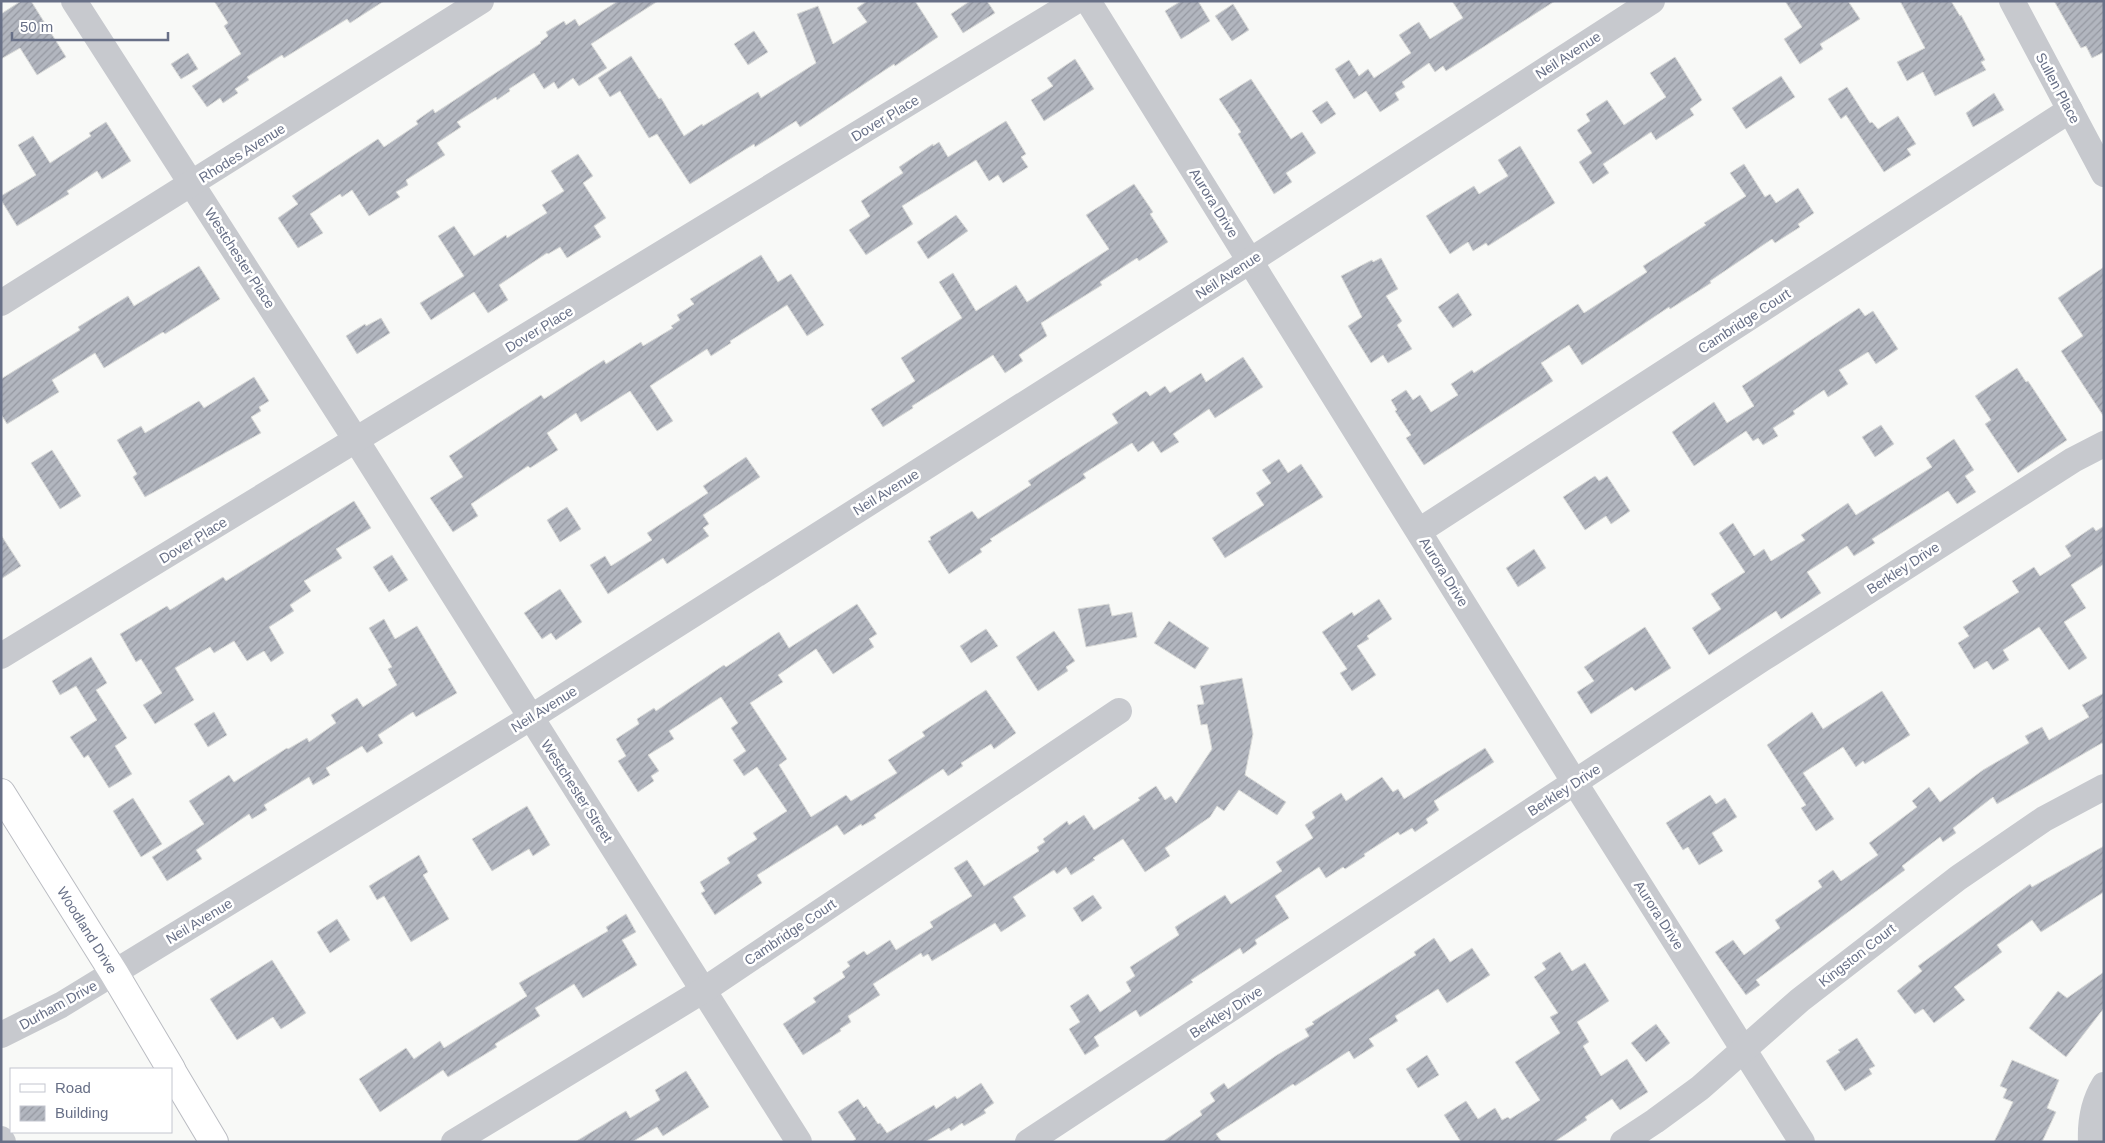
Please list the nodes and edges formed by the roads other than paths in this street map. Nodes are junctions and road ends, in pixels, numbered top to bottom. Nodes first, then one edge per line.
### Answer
1 (74, 1) edge
2 (481, 1) edge
3 (1076, 1) edge
4 (1088, 1) edge
5 (1652, 1) edge
6 (2012, 1) edge
7 (2070, 110) junction
8 (2104, 174) edge
9 (192, 184) junction
10 (1250, 261) junction
11 (1, 303) edge
12 (356, 440) junction
13 (2104, 444) edge
14 (1418, 531) junction
15 (1, 656) edge
16 (1119, 711) dead end
17 (530, 718) junction
18 (1575, 783) junction
19 (2104, 787) edge
20 (1, 793) edge
21 (114, 973) junction
22 (704, 990) junction
23 (1, 1035) edge
24 (1745, 1049) junction
25 (170, 1068) edge
26 (172, 1072) edge
27 (2104, 1085) edge
28 (214, 1142) edge
29 (454, 1142) edge
30 (799, 1142) edge
31 (1028, 1142) edge
32 (1623, 1142) edge
33 (1802, 1142) edge
34 (2091, 1142) edge

1 - 9 street, Westchester Place
2 - 9 street, Rhodes Avenue
3 - 12 street, Dover Place
4 - 10 street, Aurora Drive
5 - 10 street, Neil Avenue
6 - 7 street, Sullen Place
7 - 8 street, Sullen Place
7 - 14 street, Cambridge Court
9 - 11 street, Rhodes Avenue
9 - 12 street, Westchester Place
10 - 14 street, Aurora Drive
10 - 17 street, Neil Avenue
12 - 15 street, Dover Place
12 - 17 street, Westchester Street
13 - 18 street, Berkley Drive
14 - 18 street, Aurora Drive
16 - 22 street, Cambridge Court
17 - 21 street, Neil Avenue
17 - 22 street, Westchester Street
18 - 24 street, Aurora Drive
18 - 31 street, Berkley Drive
19 - 24 street, Kingston Court
20 - 21 main road, Woodland Drive
21 - 23 street, Durham Drive
21 - 25 main road, Woodland Drive
22 - 29 street, Cambridge Court
22 - 30 street, Westchester Street
24 - 32 street, Kingston Court
24 - 33 street, Aurora Drive
26 - 28 main road, Woodland Drive
27 - 34 street

